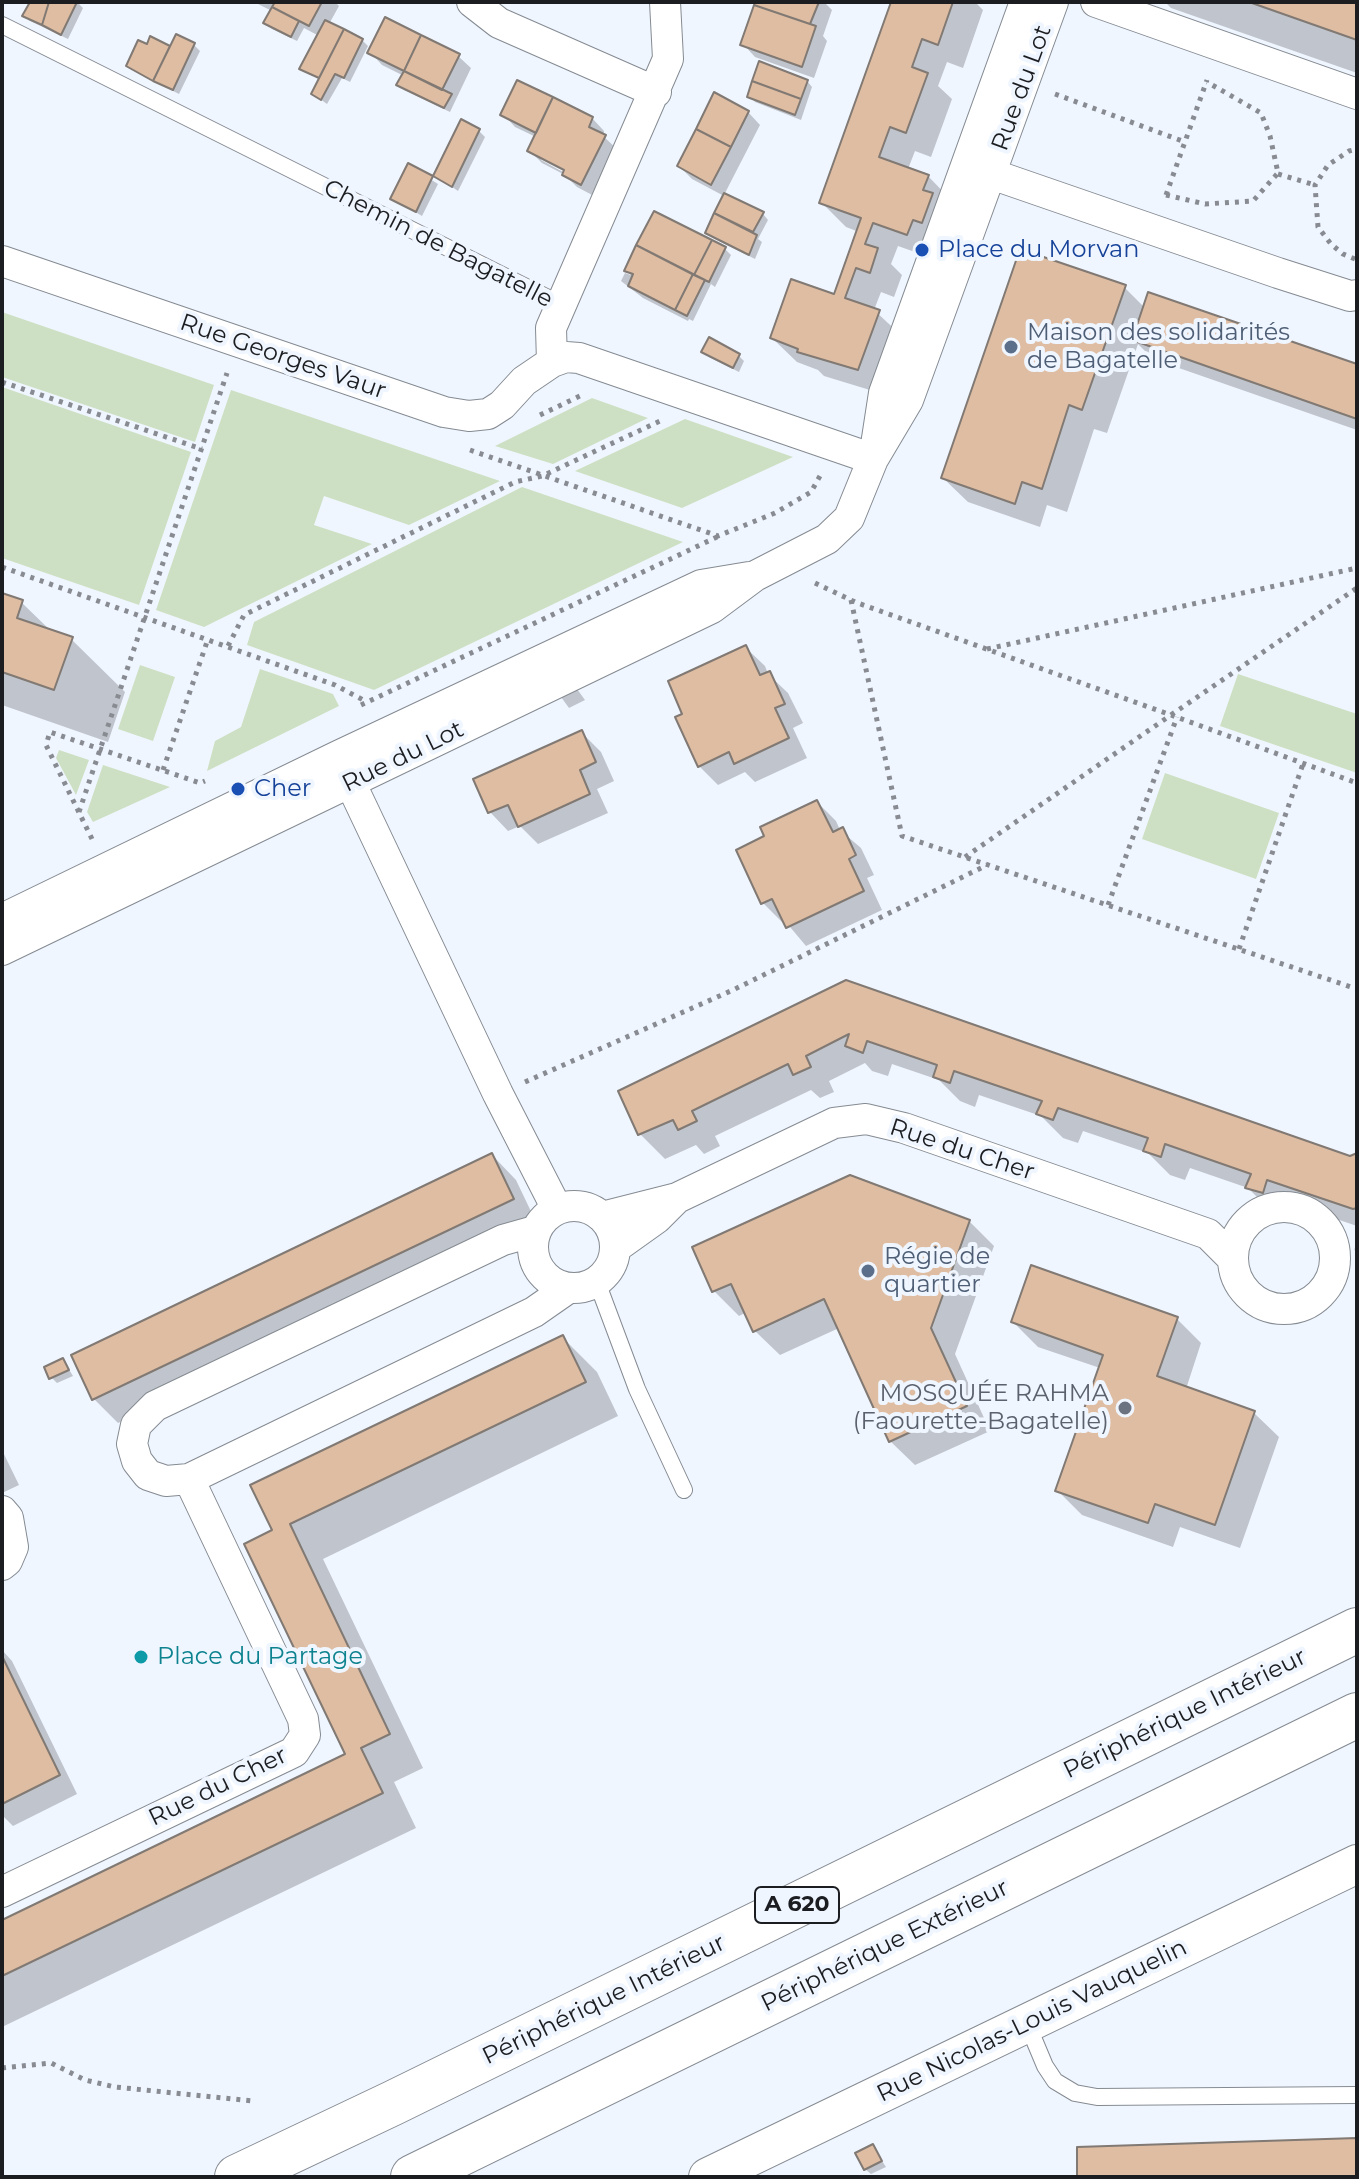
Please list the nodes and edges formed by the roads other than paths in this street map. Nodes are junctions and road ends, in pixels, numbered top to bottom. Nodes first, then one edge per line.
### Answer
1 (472, 2) edge
2 (665, 2) edge
3 (1025, 2) edge
4 (1053, 2) edge
5 (1096, 2) edge
6 (2, 25) edge
7 (656, 92) junction
8 (1357, 94) edge
9 (978, 169) junction
10 (2, 261) edge
11 (1357, 295) edge
12 (562, 305) junction
13 (552, 362) junction
14 (873, 459) junction
15 (344, 769) junction
16 (2, 919) edge
17 (2, 950) edge
18 (677, 1198) junction
19 (557, 1209) junction
20 (602, 1217) junction
21 (1241, 1229) junction
22 (535, 1231) junction
23 (1208, 1234) junction
24 (615, 1248) junction
25 (1346, 1257) edge
26 (1233, 1259) junction
27 (597, 1282) junction
28 (567, 1289) junction
29 (189, 1479) junction
30 (684, 1490) dead end
31 (2, 1511) edge
32 (2, 1565) edge
33 (1357, 1630) edge
34 (1357, 1715) edge
35 (1357, 1725) edge
36 (1273, 1756) junction
37 (1357, 1864) edge
38 (2, 1892) edge
39 (1027, 2023) junction
40 (1357, 2095) edge
41 (237, 2177) edge
42 (413, 2177) edge
43 (708, 2177) edge

1 - 7 street
2 - 7 street
3 - 9 street, Rue du Lot
4 - 9 street, Rue du Lot
5 - 8 street
6 - 12 lane, Chemin de Bagatelle
7 - 12 street
9 - 11 street
9 - 14 street, Rue du Lot
10 - 13 street, Rue Georges Vaur
12 - 13 street, Chemin de Bagatelle
13 - 14 street
14 - 15 street, Rue du Lot
15 - 16 street, Rue du Lot
15 - 17 street, Rue du Lot
15 - 19 street
18 - 20 street
18 - 23 street, Rue du Cher
18 - 24 street
19 - 20 street
19 - 22 street
20 - 24 street
21 - 23 street, Rue du Cher
21 - 25 street
21 - 26 street
22 - 28 street
22 - 29 street
23 - 26 street, Rue du Cher
24 - 27 street
25 - 26 street
27 - 28 street
27 - 30 lane
28 - 29 street
29 - 38 street, Rue du Cher
31 - 32 street
33 - 41 highway, Périphérique Intérieur / A 620
34 - 36 highway, Périphérique Extérieur
35 - 36 highway
36 - 42 highway, Périphérique Extérieur
37 - 39 street, Rue Nicolas-Louis Vauquelin
39 - 40 lane
39 - 43 street, Rue Nicolas-Louis Vauquelin

